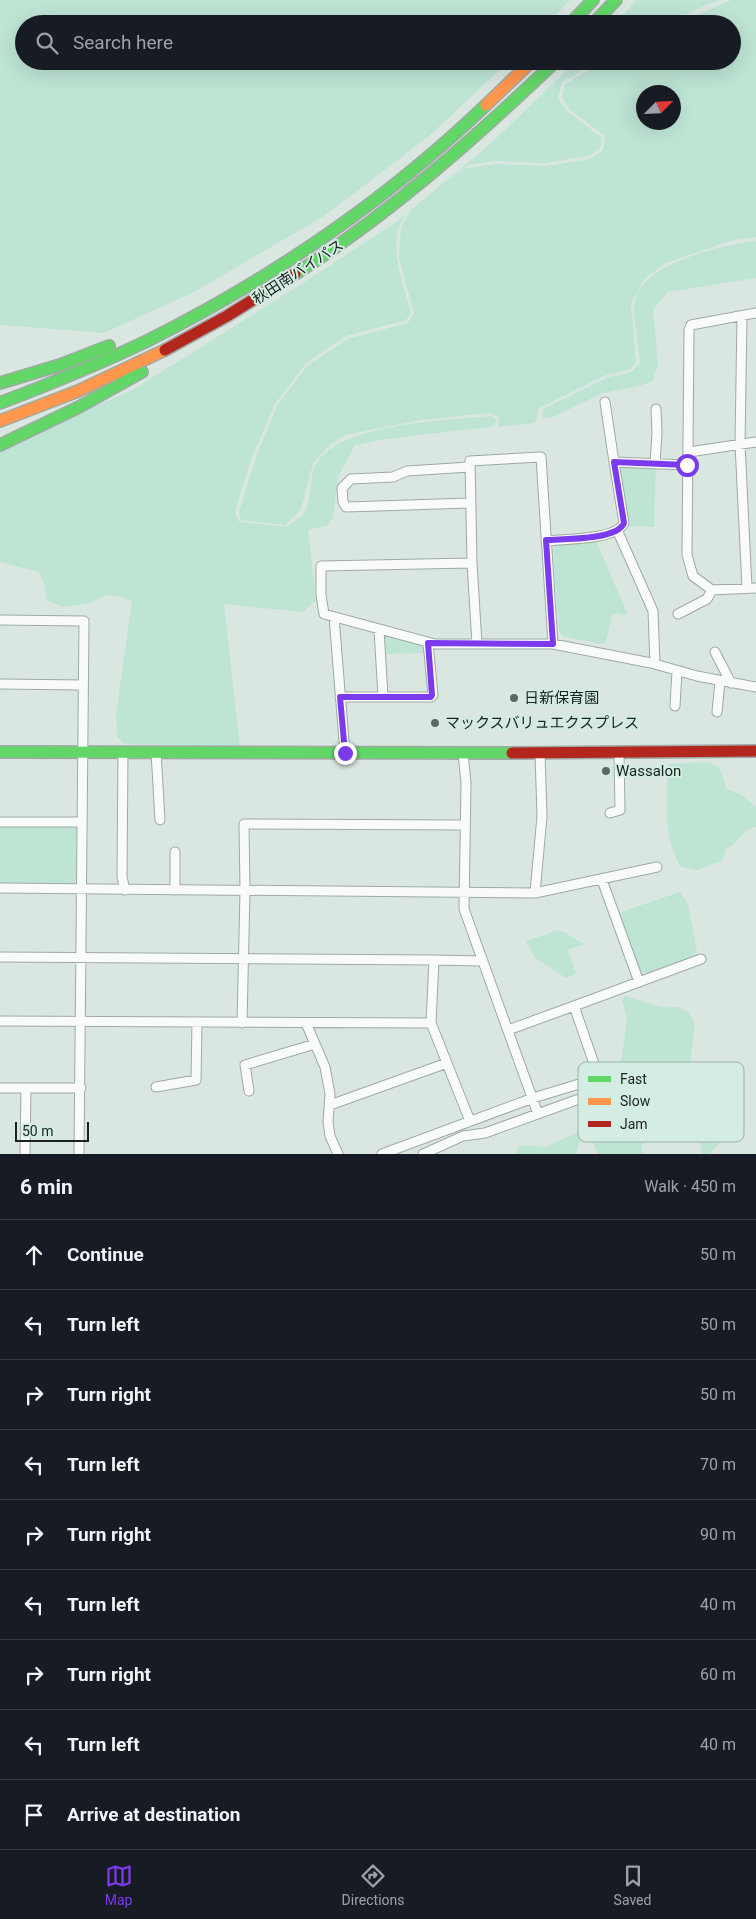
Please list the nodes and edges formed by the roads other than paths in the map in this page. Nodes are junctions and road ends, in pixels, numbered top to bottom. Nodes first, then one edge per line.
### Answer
1 (593, 0) edge
2 (616, 0) edge
3 (579, 15) edge
4 (602, 15) edge
5 (522, 70) edge
6 (547, 70) edge
7 (228, 298) junction
8 (236, 313) junction
9 (756, 313) edge
10 (742, 316) junction
11 (0, 383) edge
12 (605, 402) dead end
13 (0, 403) edge
14 (656, 409) dead end
15 (0, 421) edge
16 (756, 442) edge
17 (740, 444) junction
18 (0, 445) edge
19 (689, 452) junction
20 (614, 462) junction
21 (654, 464) junction
22 (687, 465) junction
23 (469, 467) junction
24 (470, 503) junction
25 (618, 532) junction
26 (546, 540) junction
27 (472, 563) junction
28 (751, 588) edge
29 (712, 590) junction
30 (678, 614) dead end
31 (334, 617) junction
32 (0, 620) edge
33 (380, 630) junction
34 (428, 643) junction
35 (477, 644) junction
36 (553, 644) junction
37 (715, 652) dead end
38 (654, 664) junction
39 (677, 670) junction
40 (720, 681) junction
41 (731, 683) junction
42 (0, 684) edge
43 (83, 685) junction
44 (756, 687) edge
45 (383, 696) junction
46 (340, 697) junction
47 (674, 706) dead end
48 (717, 712) dead end
49 (756, 751) edge
50 (0, 752) edge
51 (84, 752) junction
52 (123, 752) junction
53 (156, 752) junction
54 (540, 752) junction
55 (345, 753) junction
56 (463, 753) junction
57 (619, 753) junction
58 (610, 813) dead end
59 (160, 820) dead end
60 (0, 822) edge
61 (82, 822) junction
62 (464, 825) junction
63 (176, 852) dead end
64 (657, 867) dead end
65 (602, 880) junction
66 (0, 888) edge
67 (83, 889) junction
68 (125, 890) junction
69 (175, 890) junction
70 (245, 891) junction
71 (463, 892) junction
72 (535, 893) junction
73 (0, 957) edge
74 (83, 957) junction
75 (242, 959) junction
76 (434, 960) junction
77 (701, 960) dead end
78 (482, 961) junction
79 (639, 982) junction
80 (574, 1006) junction
81 (0, 1021) edge
82 (81, 1021) junction
83 (197, 1023) junction
84 (242, 1023) junction
85 (306, 1023) junction
86 (431, 1023) junction
87 (508, 1030) junction
88 (315, 1044) junction
89 (593, 1062) edge
90 (448, 1063) junction
91 (578, 1084) edge
92 (156, 1087) dead end
93 (0, 1088) edge
94 (26, 1088) junction
95 (81, 1088) junction
96 (249, 1091) dead end
97 (532, 1098) junction
98 (578, 1099) edge
99 (330, 1105) junction
100 (538, 1114) junction
101 (470, 1121) junction
102 (25, 1154) edge
103 (79, 1154) edge
104 (338, 1154) edge
105 (382, 1154) edge
106 (423, 1154) edge

1 - 3 main road
2 - 4 main road
5 - 7 main road, 秋田南バイパス
6 - 8 main road, 秋田南バイパス
7 - 11 main road
7 - 13 main road, 秋田南バイパス
8 - 15 main road, 秋田南バイパス
8 - 18 main road
9 - 10 street
10 - 17 street
10 - 19 street
12 - 20 street
14 - 21 street
16 - 17 street
17 - 19 street
17 - 28 street
19 - 22 street
20 - 21 street
20 - 25 street
21 - 22 street
22 - 29 street
23 - 24 street
23 - 24 street
23 - 26 street
24 - 27 street
25 - 26 street
25 - 38 street
26 - 36 street
27 - 31 street
27 - 35 street
28 - 29 street
29 - 30 street
31 - 33 street
31 - 46 street
32 - 43 street
33 - 34 street
33 - 45 street
34 - 35 street
34 - 45 street
35 - 36 street
36 - 38 street
37 - 41 street
38 - 39 street
39 - 40 street
39 - 47 street
40 - 41 street
40 - 48 street
41 - 44 street
42 - 43 street
43 - 51 street
45 - 46 street
46 - 55 street
49 - 57 main road
50 - 51 main road
51 - 52 main road
51 - 61 street
52 - 53 main road
52 - 68 street
53 - 55 main road
53 - 59 street
54 - 56 main road
54 - 57 main road
54 - 72 street
55 - 56 main road
56 - 62 street
57 - 58 street
60 - 61 street
61 - 67 street
62 - 70 street
62 - 71 street
63 - 69 street
64 - 65 street
65 - 72 street
65 - 79 street
66 - 67 street
67 - 68 street
67 - 74 street
68 - 69 street
69 - 70 street
70 - 71 street
70 - 75 street
71 - 72 street
71 - 78 street
73 - 74 street
74 - 75 street
74 - 82 street
75 - 76 street
75 - 84 street
76 - 78 street
76 - 86 street
77 - 79 street
78 - 87 street
79 - 80 street
80 - 87 street
80 - 89 street
81 - 82 street
82 - 83 street
82 - 95 street
83 - 84 street
83 - 92 street
84 - 85 street
85 - 86 street
85 - 88 street
86 - 90 street
87 - 97 street
88 - 96 street
88 - 99 street
90 - 99 street
90 - 101 street
91 - 97 street
93 - 94 street
94 - 95 street
94 - 102 street
95 - 103 street
97 - 100 street
97 - 101 street
98 - 100 street
99 - 104 street
100 - 106 street
101 - 105 street

